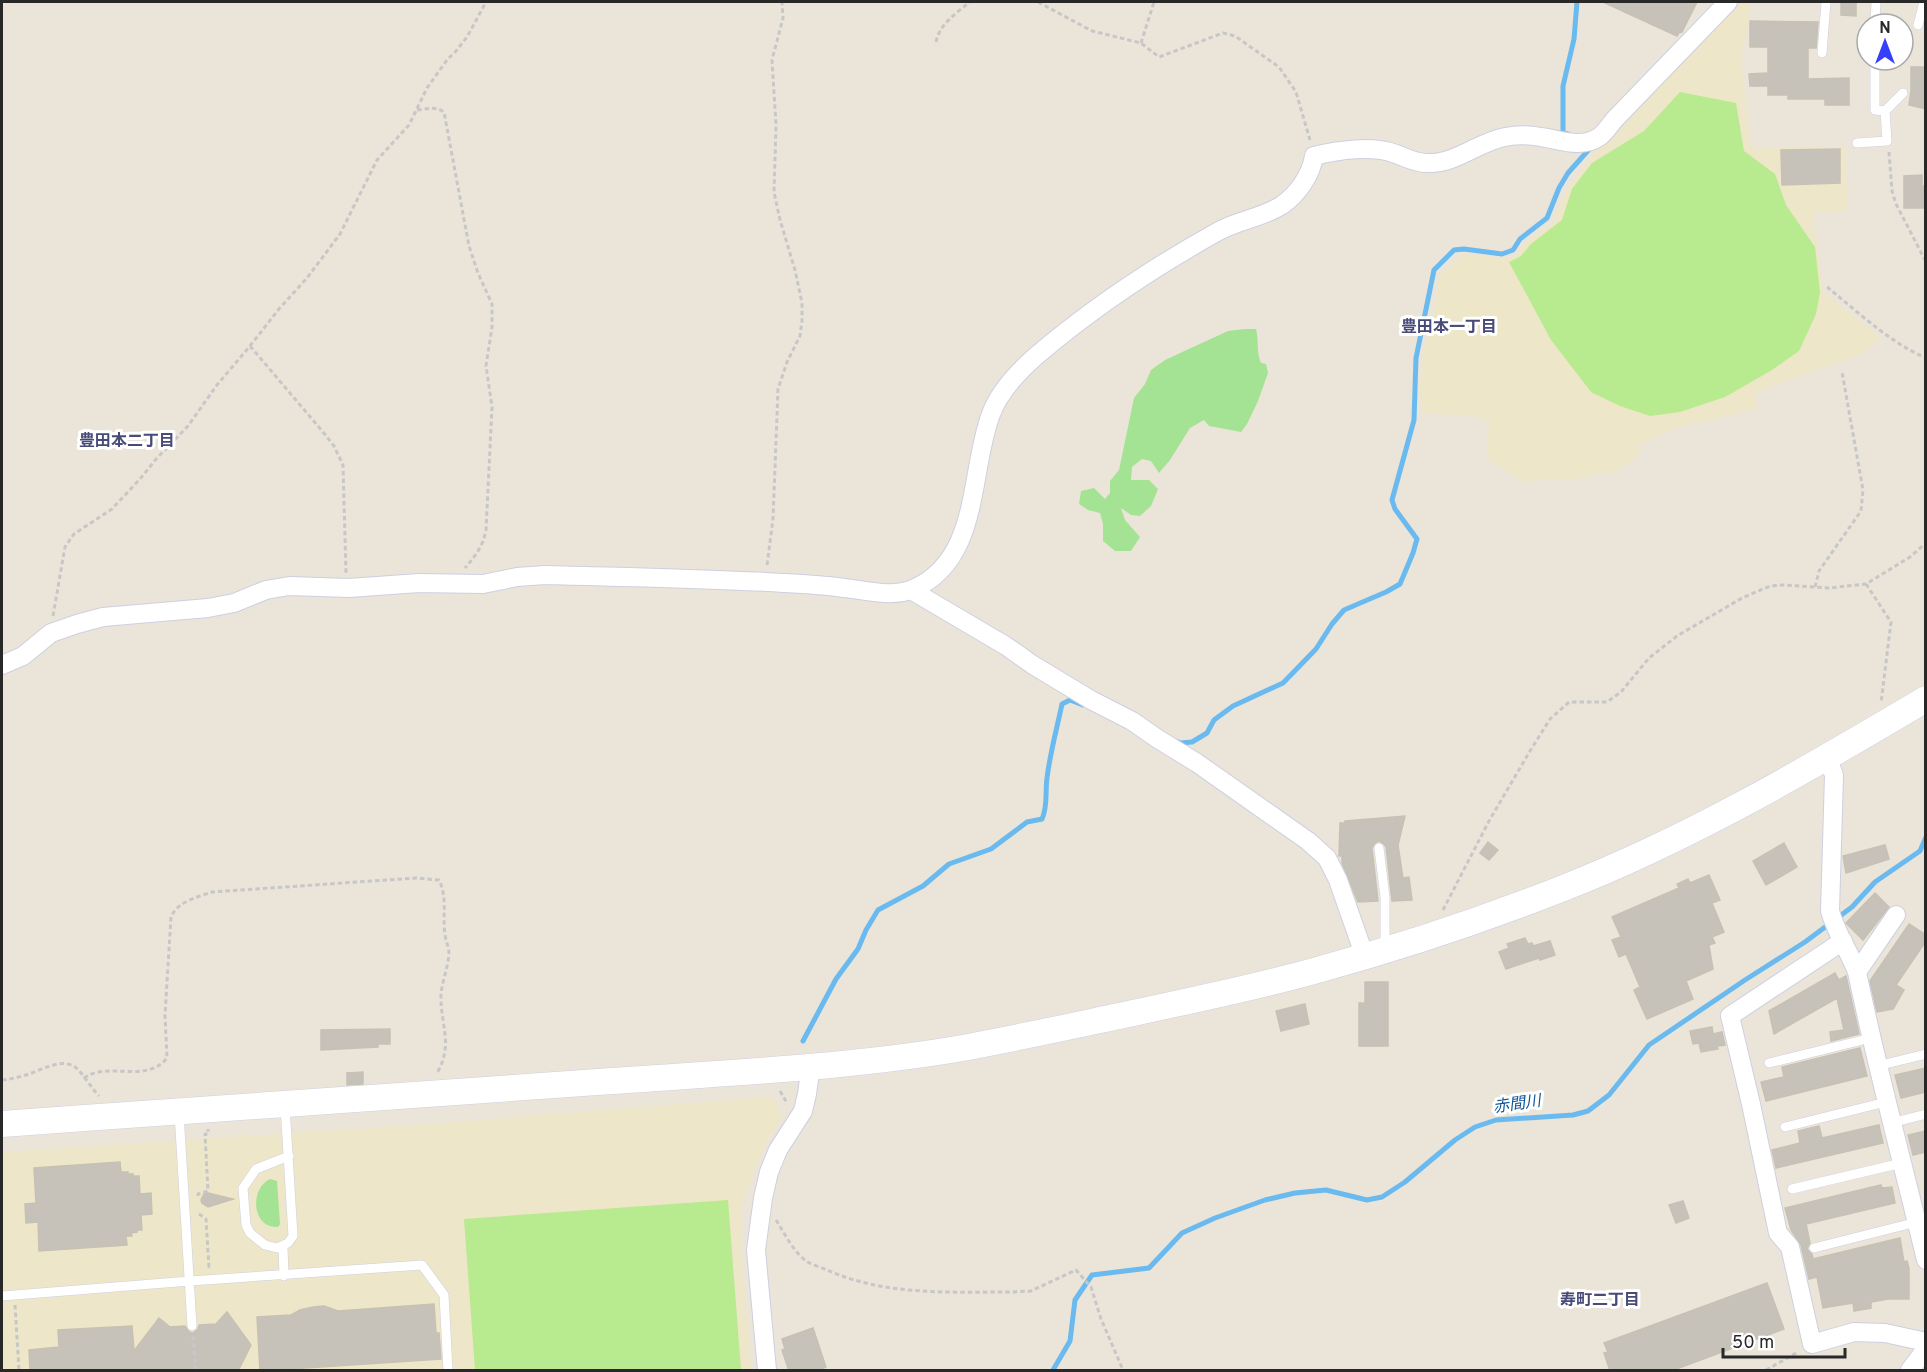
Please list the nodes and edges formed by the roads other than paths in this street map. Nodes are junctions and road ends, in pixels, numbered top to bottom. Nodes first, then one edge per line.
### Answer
1 (1728, 2) edge
2 (1826, 2) edge
3 (1924, 2) edge
4 (1918, 25) dead end
5 (1822, 53) dead end
6 (1875, 72) edge
7 (1903, 93) dead end
8 (1885, 111) junction
9 (1857, 143) dead end
10 (911, 590) junction
11 (2, 664) edge
12 (1924, 700) edge
13 (1827, 758) junction
14 (1379, 848) dead end
15 (1896, 915) dead end
16 (1836, 926) junction
17 (1375, 954) junction
18 (1857, 972) junction
19 (1871, 1038) junction
20 (1926, 1054) edge
21 (1769, 1063) dead end
22 (811, 1065) junction
23 (1877, 1066) junction
24 (1886, 1102) junction
25 (285, 1104) junction
26 (179, 1111) junction
27 (1926, 1114) edge
28 (1891, 1123) junction
29 (2, 1124) edge
30 (1785, 1127) dead end
31 (289, 1156) junction
32 (1902, 1163) junction
33 (1792, 1190) dead end
34 (1919, 1217) edge
35 (283, 1247) junction
36 (1814, 1248) dead end
37 (1926, 1260) edge
38 (284, 1275) junction
39 (190, 1281) junction
40 (2, 1296) edge
41 (192, 1326) road end
42 (1926, 1342) edge
43 (1926, 1349) edge
44 (448, 1370) edge
45 (767, 1371) edge
46 (1910, 1371) edge

1 - 10 street
2 - 5 lane
3 - 4 lane
6 - 8 lane
7 - 8 lane
8 - 9 lane
10 - 11 street
10 - 17 street
12 - 13 street
13 - 16 street
13 - 17 street
14 - 17 lane
15 - 18 street
16 - 18 street
16 - 42 street
17 - 22 street
18 - 19 street
19 - 21 lane
19 - 23 street
20 - 23 lane
22 - 25 street
22 - 45 street
23 - 24 street
24 - 28 street
24 - 30 lane
25 - 26 street
25 - 31 lane
26 - 29 street
26 - 39 lane
27 - 28 lane
28 - 32 street
31 - 35 lane
31 - 35 lane
32 - 33 lane
32 - 34 street
34 - 36 lane
34 - 37 street
35 - 38 lane
38 - 39 lane
38 - 44 lane
39 - 40 lane
39 - 41 lane
43 - 46 street

